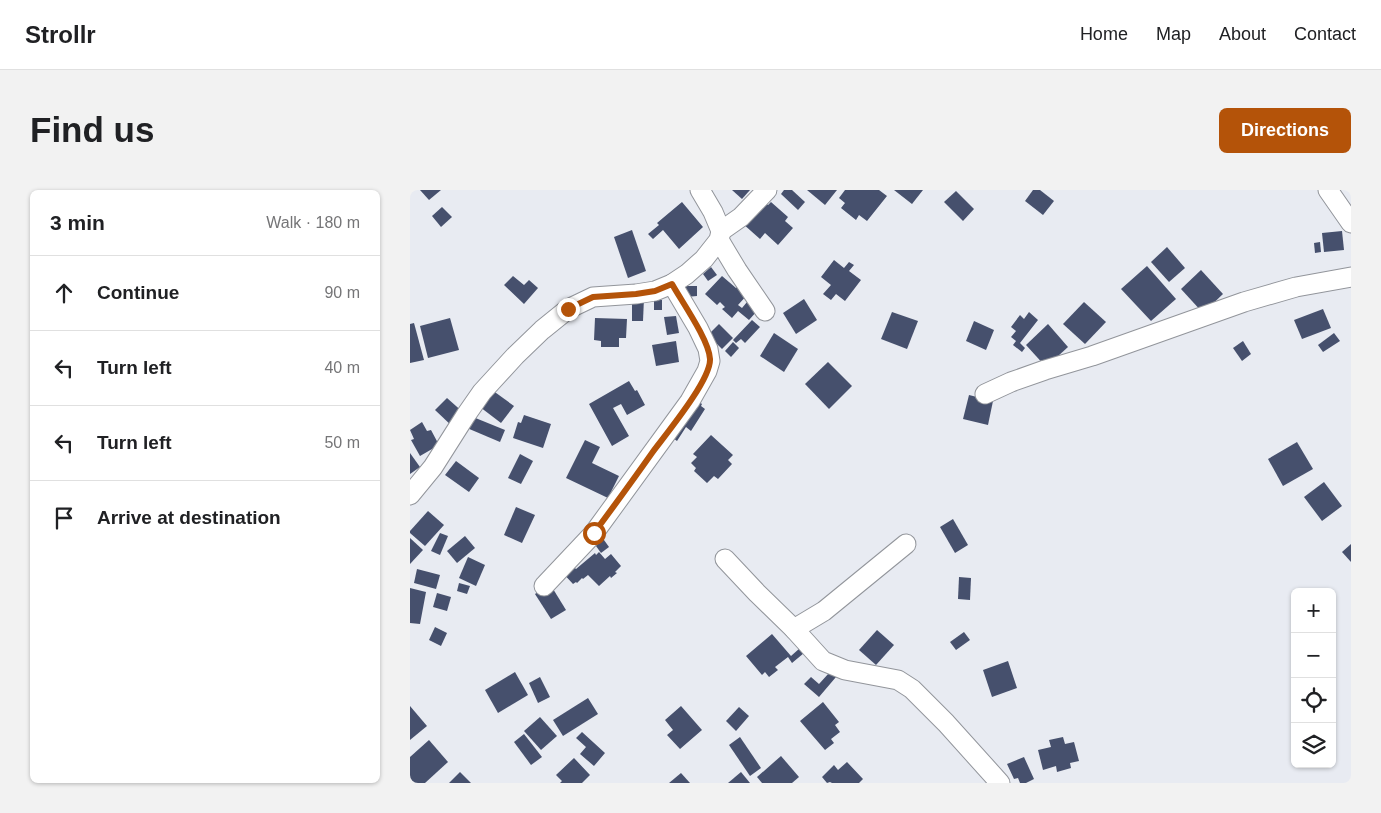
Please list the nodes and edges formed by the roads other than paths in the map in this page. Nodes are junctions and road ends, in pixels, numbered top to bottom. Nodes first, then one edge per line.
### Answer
1 (700, 190) edge
2 (767, 190) edge
3 (1328, 190) edge
4 (1351, 223) edge
5 (720, 236) junction
6 (1351, 277) edge
7 (672, 284) junction
8 (765, 311) dead end
9 (985, 394) dead end
10 (410, 495) edge
11 (906, 544) dead end
12 (725, 559) dead end
13 (544, 586) dead end
14 (794, 629) junction
15 (1000, 783) edge

1 - 5 street
2 - 5 street
3 - 4 street
5 - 7 street
5 - 8 street
6 - 9 street
7 - 10 street
7 - 13 street
11 - 14 street
12 - 14 street
14 - 15 street

